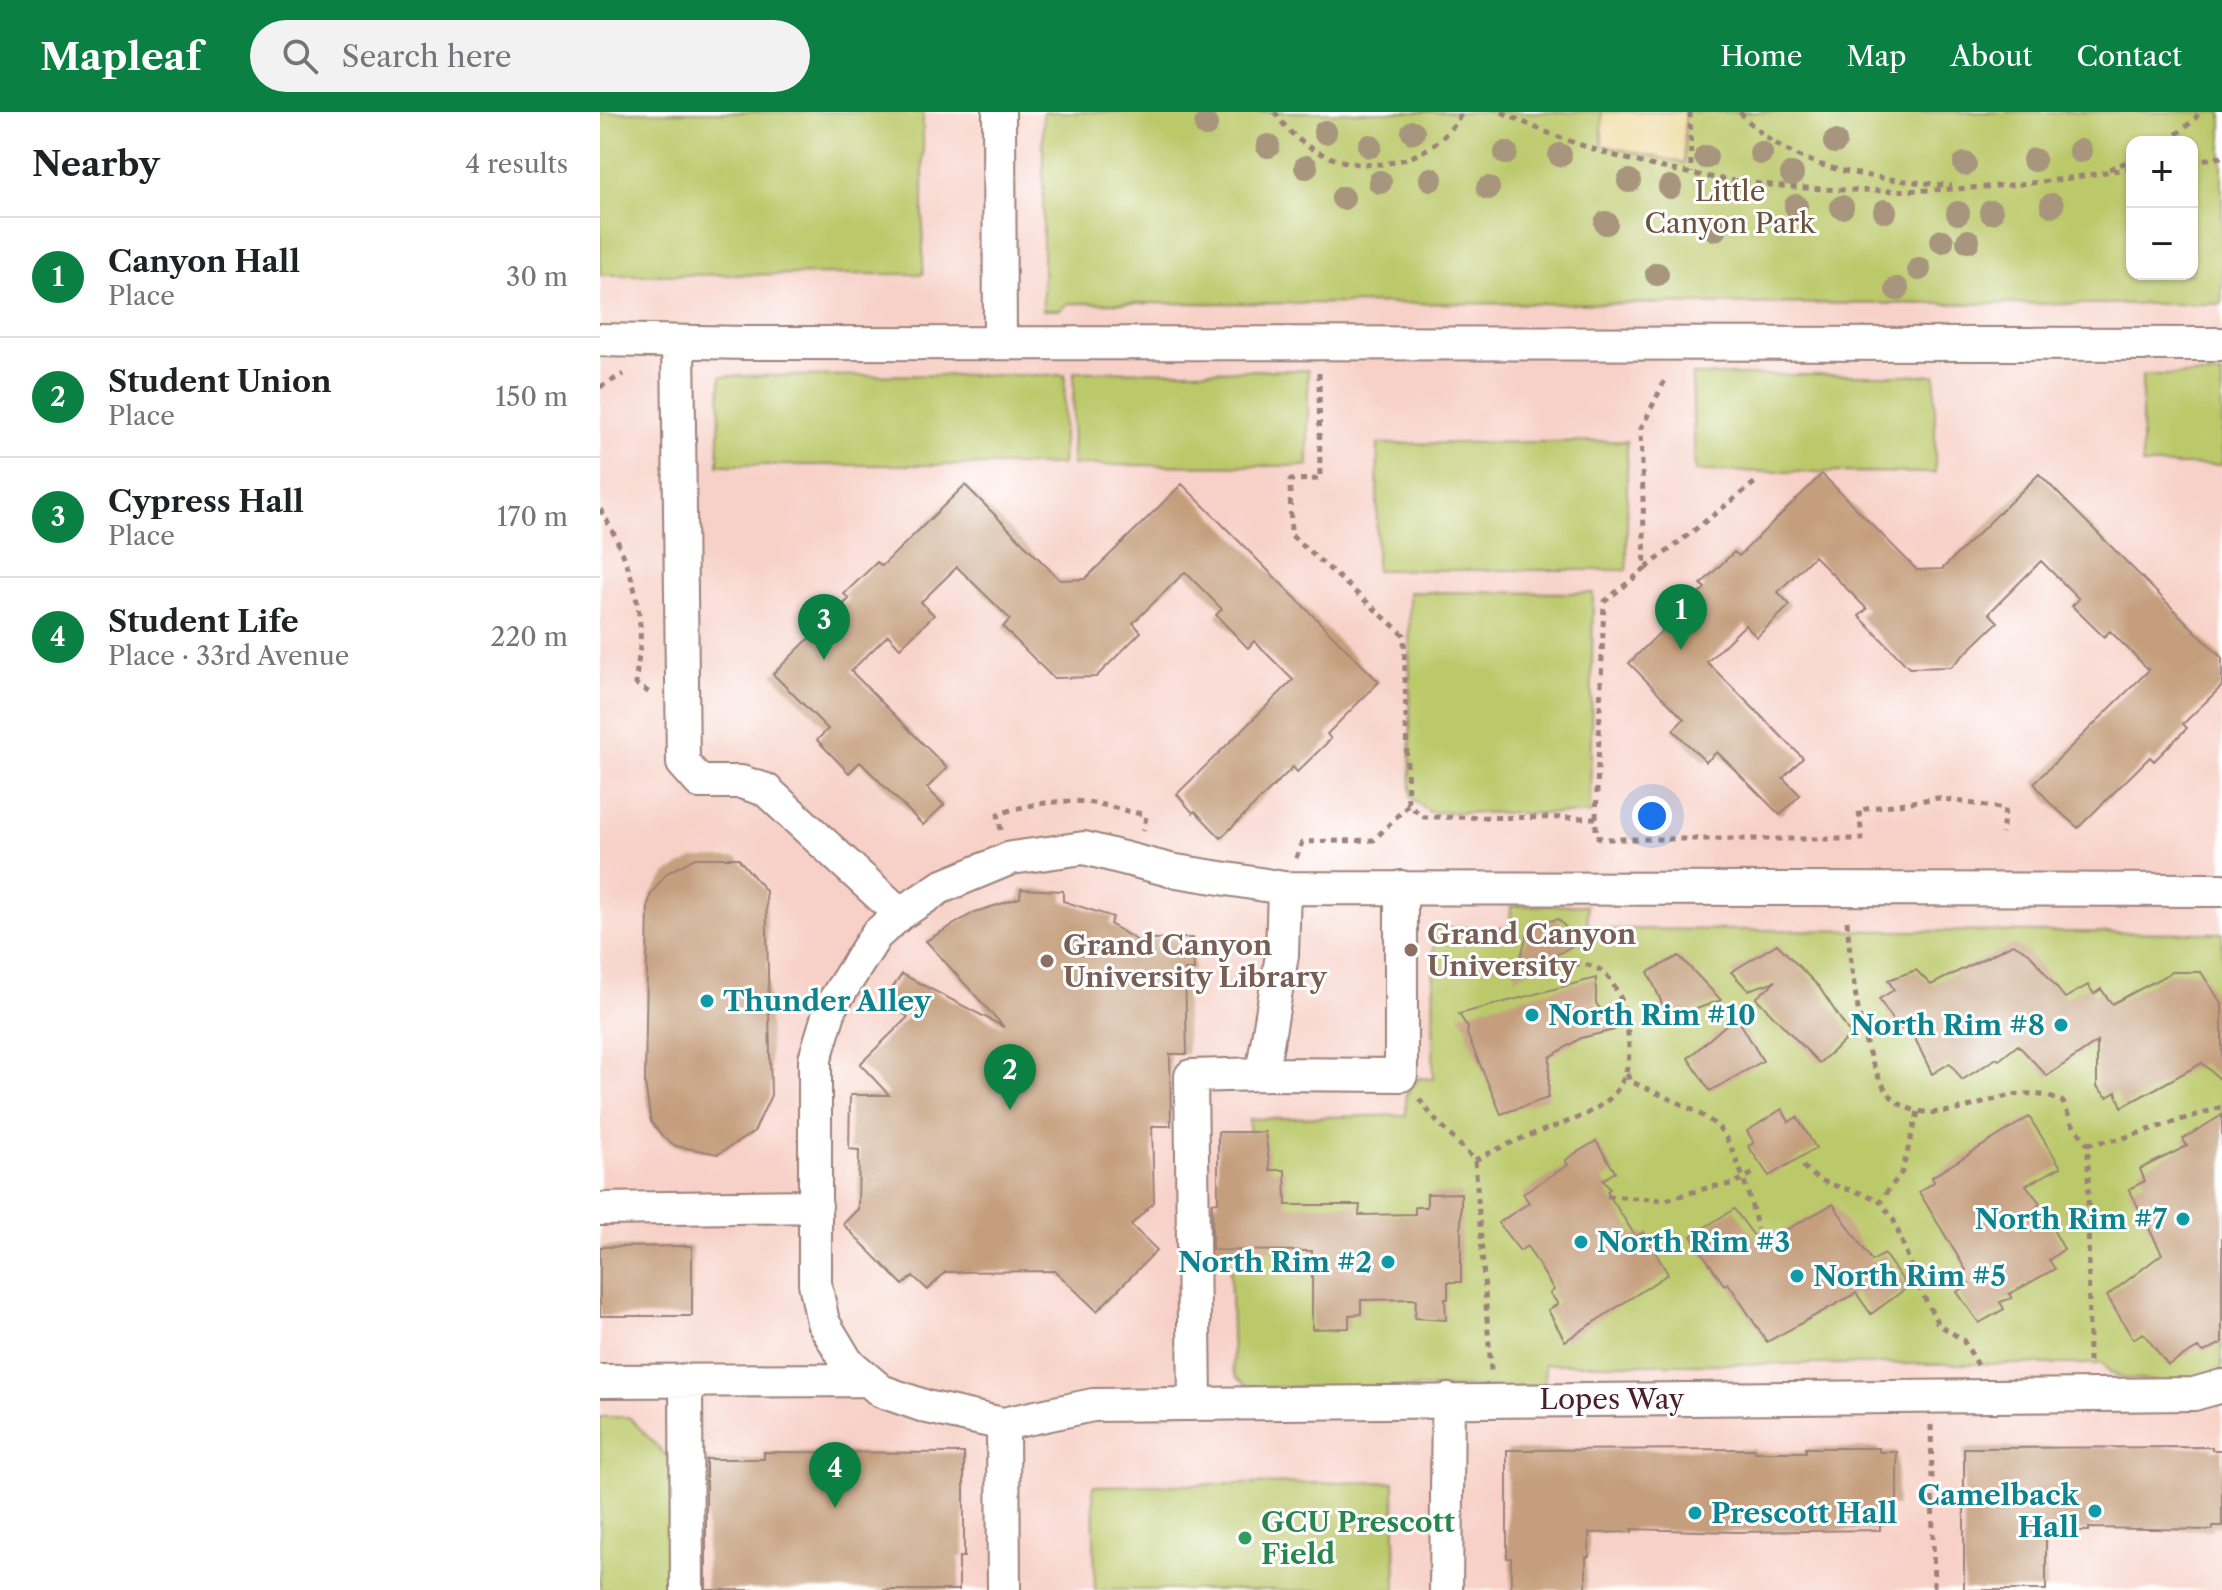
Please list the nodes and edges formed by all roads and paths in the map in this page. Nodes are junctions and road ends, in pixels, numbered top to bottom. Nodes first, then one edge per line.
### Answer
1 (999, 112) edge
2 (1275, 112) edge
3 (1462, 112) edge
4 (1502, 112) edge
5 (1690, 112) edge
6 (1740, 112) edge
7 (2199, 112) edge
8 (2174, 136) edge
9 (2222, 157) edge
10 (2198, 160) edge
11 (2126, 162) edge
12 (2126, 169) edge
13 (1691, 173) junction
14 (2097, 173) junction
15 (1971, 188) junction
16 (600, 340) edge
17 (678, 342) junction
18 (1000, 343) junction
19 (2222, 344) edge
20 (1319, 368) dead end
21 (1671, 368) dead end
22 (1758, 480) dead end
23 (600, 509) edge
24 (1645, 569) junction
25 (682, 699) junction
26 (1408, 805) junction
27 (1596, 818) junction
28 (2002, 834) dead end
29 (1002, 837) dead end
30 (1142, 840) dead end
31 (1287, 878) junction
32 (1401, 887) junction
33 (2222, 890) edge
34 (1846, 908) dead end
35 (900, 914) junction
36 (1566, 964) dead end
37 (1262, 1074) junction
38 (1627, 1074) junction
39 (1401, 1075) junction
40 (2222, 1107) edge
41 (1918, 1112) junction
42 (2088, 1144) junction
43 (1475, 1160) junction
44 (1803, 1166) dead end
45 (1756, 1172) dead end
46 (1743, 1179) junction
47 (1607, 1196) dead end
48 (1880, 1201) junction
49 (816, 1206) junction
50 (600, 1209) edge
51 (1757, 1229) dead end
52 (1979, 1367) dead end
53 (867, 1380) junction
54 (600, 1381) edge
55 (686, 1381) junction
56 (2222, 1386) edge
57 (2089, 1395) junction
58 (1931, 1396) junction
59 (1448, 1400) junction
60 (1493, 1400) junction
61 (1195, 1403) junction
62 (1003, 1424) junction
63 (687, 1590) edge
64 (1004, 1590) edge
65 (1446, 1590) edge
66 (1934, 1590) edge

1 - 18 street
2 - 3 path
4 - 13 path
5 - 13 path
6 - 15 path
7 - 8 path
9 - 10 path
11 - 14 path
12 - 14 path
13 - 15 path
14 - 15 path
16 - 17 street
17 - 18 street
17 - 25 street
18 - 19 street
20 - 26 path
21 - 24 path
22 - 24 path
23 - 25 path
24 - 27 path
25 - 35 street
26 - 27 path
26 - 31 path
27 - 28 path
29 - 30 path
31 - 32 street
31 - 35 street
31 - 37 street
32 - 33 street
32 - 39 street
34 - 41 path
35 - 49 street
36 - 38 path
37 - 39 street
37 - 61 street
38 - 43 path
38 - 46 path
39 - 43 path
40 - 42 path
41 - 42 path
41 - 48 path
42 - 57 path
43 - 60 path
44 - 48 path
45 - 46 path
46 - 47 path
46 - 51 path
48 - 52 path
49 - 50 street
49 - 53 street
53 - 55 street
53 - 62 street
54 - 55 street
55 - 63 street
56 - 57 street, Lopes Way
57 - 58 street, Lopes Way
58 - 60 street, Lopes Way
58 - 66 path
59 - 60 street, Lopes Way
59 - 61 street, Lopes Way
59 - 65 street
61 - 62 street, Lopes Way
62 - 64 street

